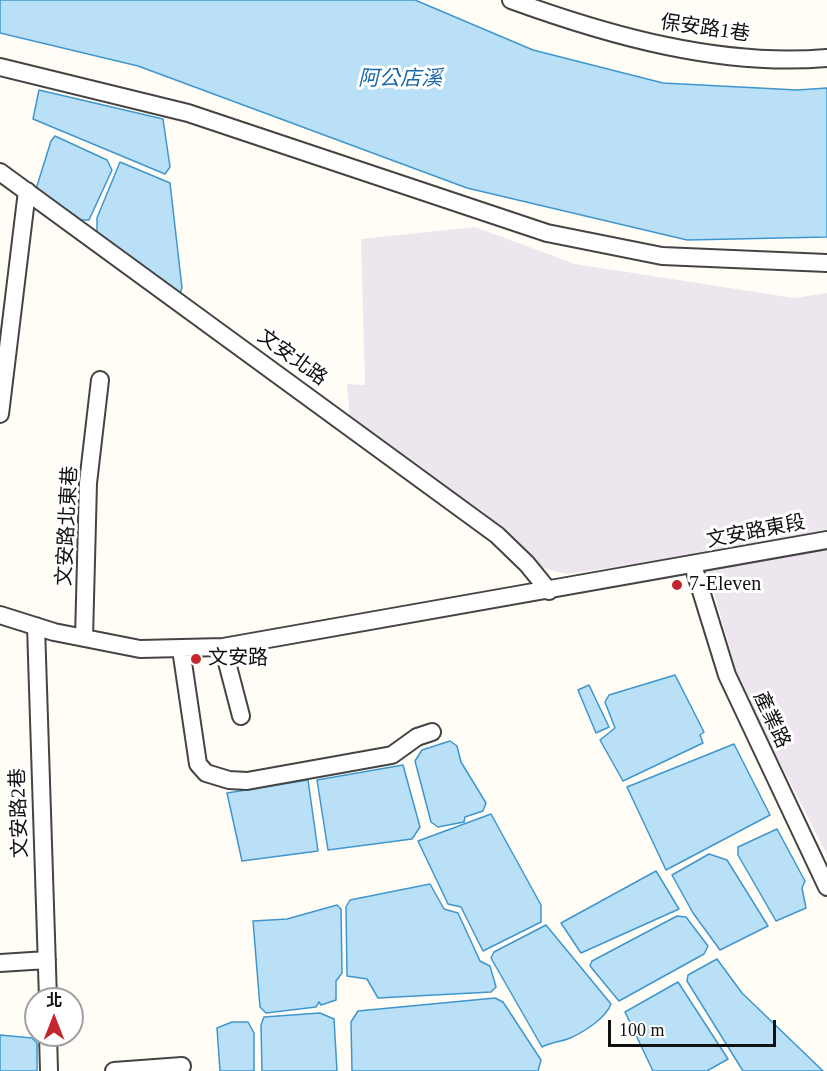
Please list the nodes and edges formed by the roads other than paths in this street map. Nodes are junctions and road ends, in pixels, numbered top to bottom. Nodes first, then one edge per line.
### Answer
1 (511, 0) edge
2 (827, 58) edge
3 (0, 68) edge
4 (0, 172) edge
5 (27, 191) junction
6 (827, 263) edge
7 (100, 380) dead end
8 (0, 414) edge
9 (827, 540) edge
10 (693, 565) junction
11 (549, 591) junction
12 (0, 615) edge
13 (36, 626) junction
14 (84, 638) junction
15 (223, 647) junction
16 (181, 649) junction
17 (241, 716) dead end
18 (432, 732) dead end
19 (827, 887) edge
20 (47, 960) junction
21 (0, 963) edge
22 (48, 987) edge
23 (48, 1047) edge
24 (182, 1066) dead end
25 (49, 1071) edge
26 (114, 1071) edge

1 - 2 street, 保安路1巷
3 - 6 street
4 - 5 street, 文安北路
5 - 8 street
5 - 11 street, 文安北路
7 - 14 street, 文安路北東巷
9 - 10 street, 文安路東段
10 - 11 street
10 - 19 street, 產業路
11 - 15 street
12 - 13 street
13 - 14 street
13 - 20 street, 文安路2巷
14 - 16 street
15 - 16 street
15 - 17 street
16 - 18 street
20 - 21 street
20 - 22 street, 文安路2巷
23 - 25 street
24 - 26 street

